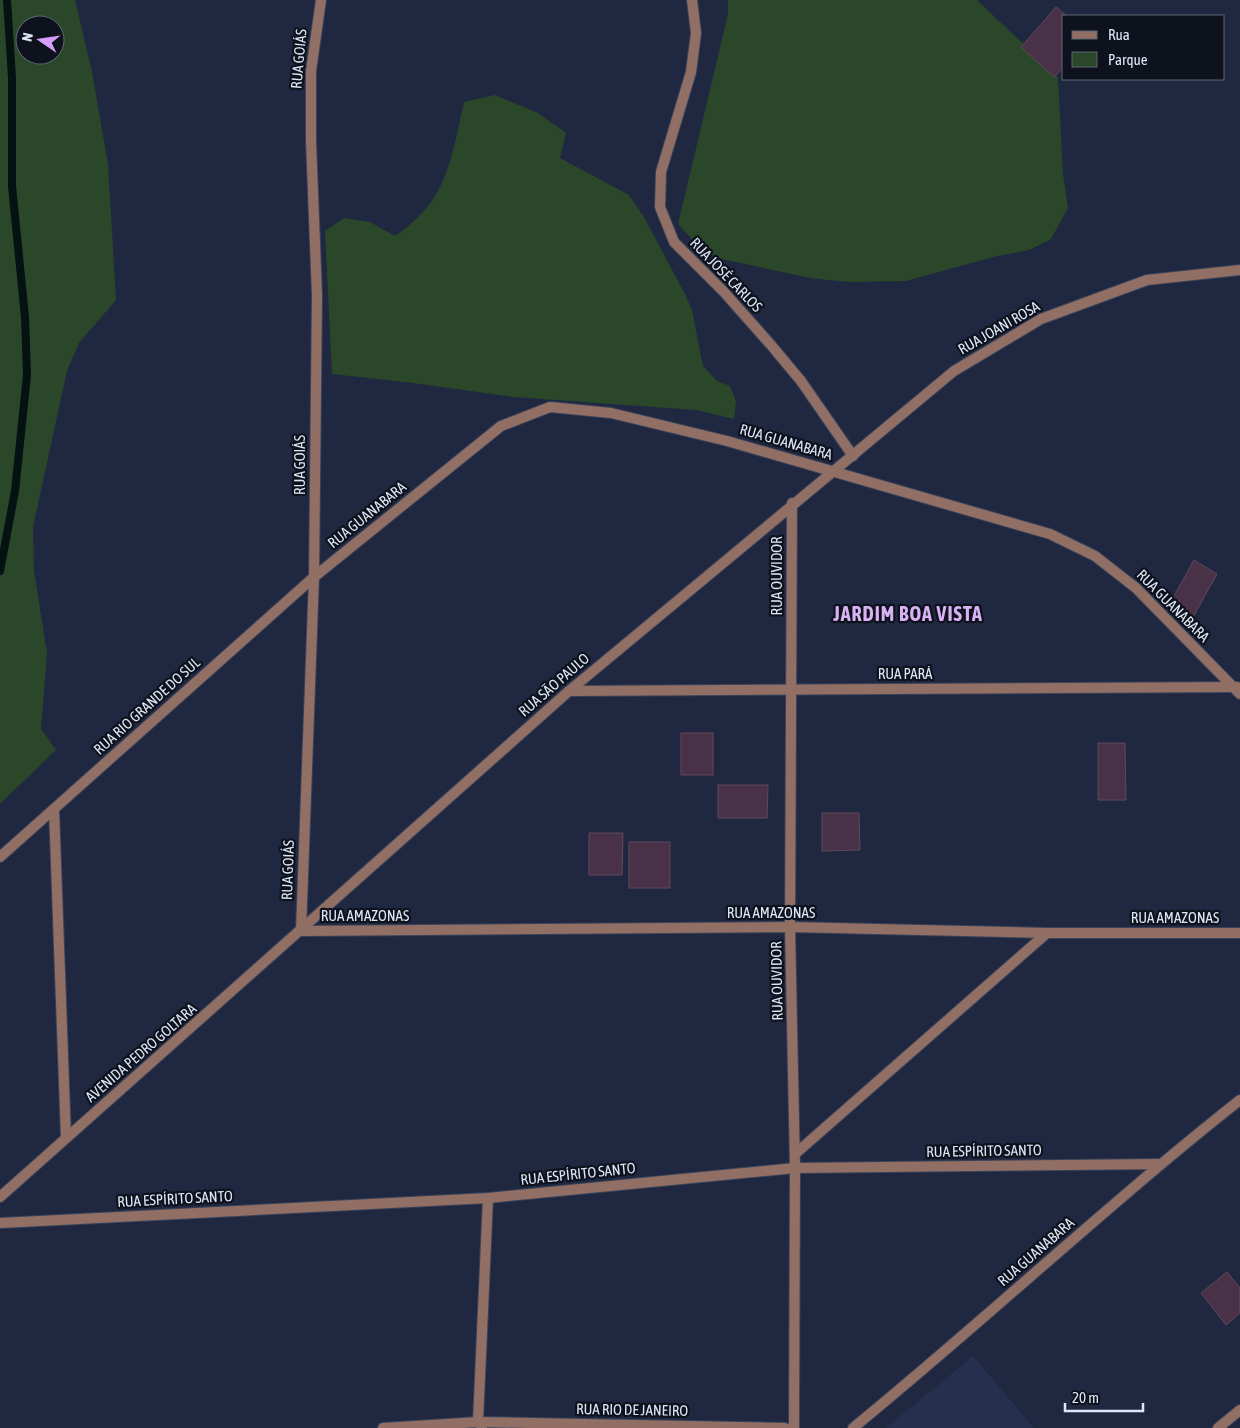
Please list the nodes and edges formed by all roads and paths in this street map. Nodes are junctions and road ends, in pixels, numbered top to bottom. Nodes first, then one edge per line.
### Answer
1 (321, 0) edge
2 (692, 0) edge
3 (1240, 270) edge
4 (853, 456) junction
5 (835, 472) junction
6 (792, 503) junction
7 (314, 577) junction
8 (792, 688) junction
9 (1238, 689) edge
10 (569, 691) junction
11 (54, 809) junction
12 (0, 856) edge
13 (790, 928) junction
14 (301, 931) junction
15 (1240, 933) edge
16 (1047, 934) junction
17 (1240, 1100) edge
18 (66, 1138) junction
19 (795, 1154) junction
20 (1160, 1164) junction
21 (796, 1168) junction
22 (0, 1197) edge
23 (488, 1198) junction
24 (0, 1223) edge
25 (1240, 1410) edge
26 (457, 1425) edge
27 (480, 1425) edge
28 (383, 1428) edge
29 (785, 1428) edge
30 (794, 1428) edge
31 (853, 1428) edge
32 (1218, 1428) edge

1 - 7 street, RUA GOIÁS
2 - 4 street, RUA JOSÉ CARLOS
3 - 4 street, RUA JOANI ROSA
4 - 5 street, RUA JOANI ROSA
5 - 6 street, RUA SÃO PAULO
5 - 7 street, RUA GUANABARA
5 - 9 street, RUA GUANABARA
6 - 8 street, RUA OUVIDOR
6 - 10 street, RUA SÃO PAULO
7 - 11 street, RUA RIO GRANDE DO SUL
7 - 14 street, RUA GOIÁS
8 - 9 street, RUA PARÁ
8 - 10 street, RUA PARÁ
8 - 13 street, RUA OUVIDOR
10 - 14 street, RUA SÃO PAULO
11 - 12 street, RUA RIO GRANDE DO SUL
11 - 18 street
13 - 14 street, RUA AMAZONAS
13 - 16 street, RUA AMAZONAS
13 - 19 street, RUA OUVIDOR
14 - 18 street, AVENIDA PEDRO GOLTARA
15 - 16 street, RUA AMAZONAS
16 - 19 street
17 - 20 street, RUA GUANABARA
18 - 22 street, AVENIDA PEDRO GOLTARA
19 - 21 street, RUA OUVIDOR
20 - 21 street, RUA ESPÍRITO SANTO
20 - 31 street, RUA GUANABARA
21 - 23 street, RUA ESPÍRITO SANTO
21 - 30 street, RUA OUVIDOR
23 - 24 street, RUA ESPÍRITO SANTO
23 - 27 street
25 - 32 street
26 - 27 street, RUA RIO DE JANEIRO
26 - 28 street, RUA RIO DE JANEIRO
27 - 29 street, RUA RIO DE JANEIRO

